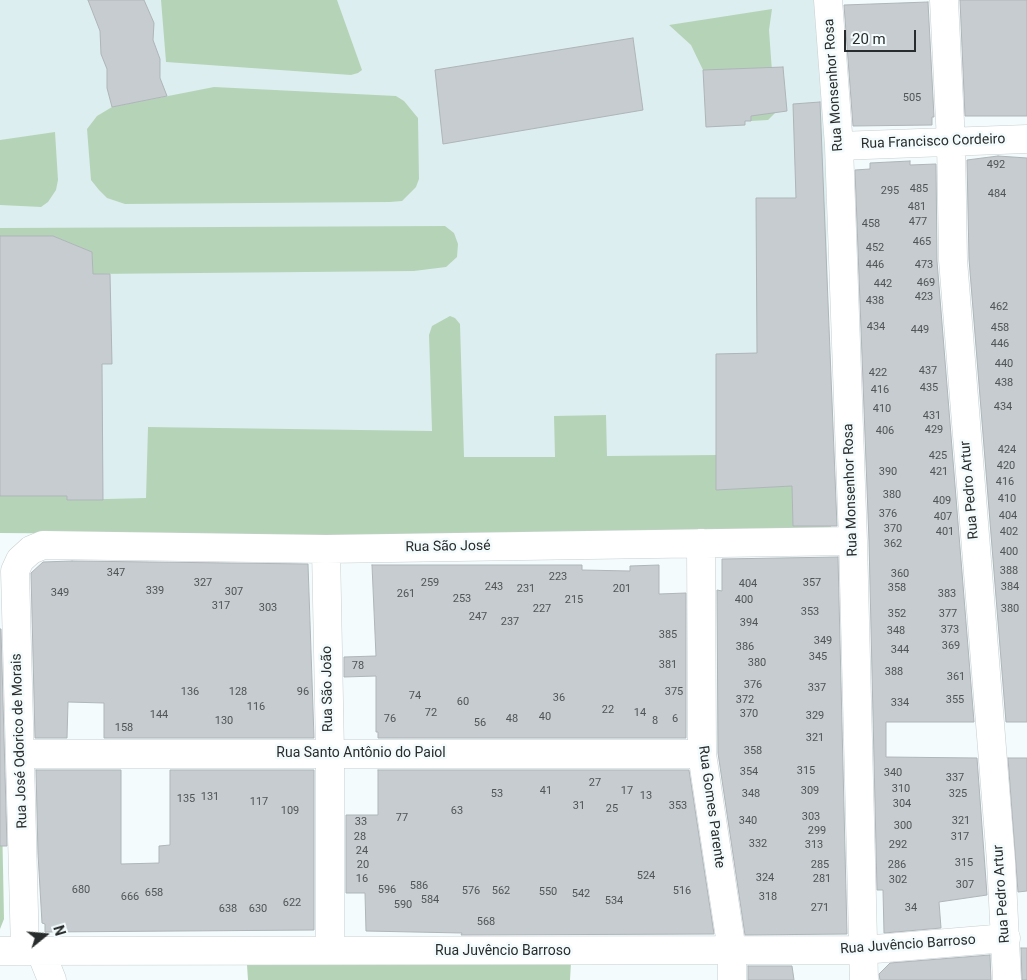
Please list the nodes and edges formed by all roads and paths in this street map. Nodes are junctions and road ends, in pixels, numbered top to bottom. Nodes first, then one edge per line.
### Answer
1 (828, 0) edge
2 (944, 0) edge
3 (1027, 139) edge
4 (951, 142) junction
5 (839, 146) junction
6 (852, 541) junction
7 (701, 543) junction
8 (43, 545) joint
9 (326, 549) junction
10 (330, 753) junction
11 (20, 754) junction
12 (702, 754) junction
13 (1006, 938) junction
14 (22, 950) edge
15 (330, 950) junction
16 (863, 950) junction
17 (732, 951) junction
18 (52, 980) edge
19 (732, 980) edge
20 (864, 980) edge
21 (1007, 980) edge

1 - 5 street, Rua Monsenhor Rosa
2 - 4 street, Rua Pedro Artur
3 - 4 street, Rua Francisco Cordeiro
4 - 5 street, Rua Francisco Cordeiro
4 - 13 street, Rua Pedro Artur
5 - 6 street, Rua Monsenhor Rosa
6 - 7 street, Rua São José
6 - 16 street, Rua Monsenhor Rosa
7 - 9 street, Rua São José
7 - 12 street, Rua Gomes Parente
8 - 9 street, Rua São José
8 - 11 street, Rua José Odorico de Morais
9 - 10 street, Rua São João
10 - 11 street, Rua Santo Antônio do Paiol
10 - 12 street, Rua Santo Antônio do Paiol
10 - 15 street, Rua São João
11 - 14 street, Rua José Odorico de Morais
12 - 17 street, Rua Gomes Parente
13 - 16 street, Rua Juvêncio Barroso
13 - 21 street, Rua Pedro Artur
14 - 15 street, Rua Juvêncio Barroso
14 - 18 street, Rua José Odorico de Morais
15 - 17 street, Rua Juvêncio Barroso
16 - 17 street, Rua Juvêncio Barroso
16 - 20 street, Rua Monsenhor Rosa
17 - 19 street, Rua Gomes Parente

